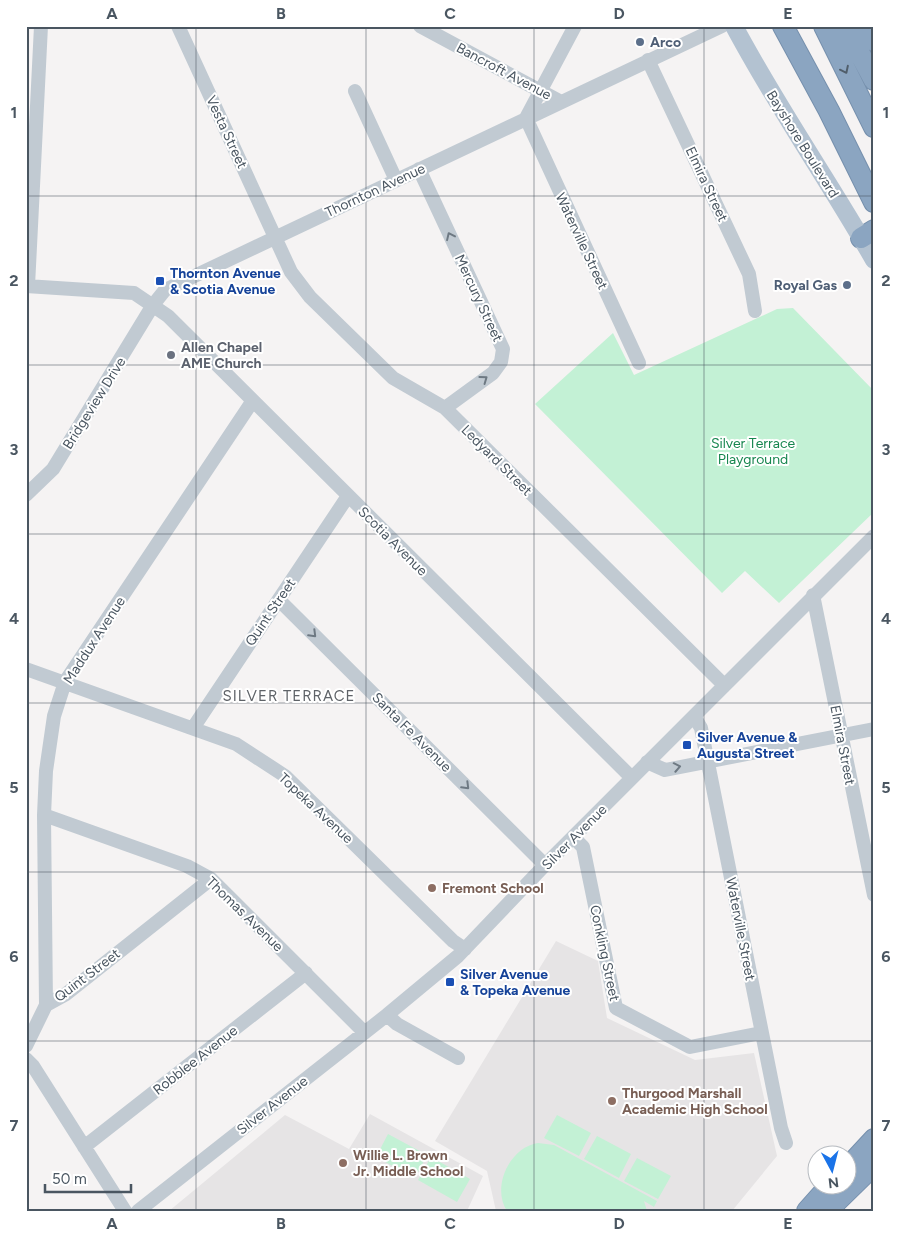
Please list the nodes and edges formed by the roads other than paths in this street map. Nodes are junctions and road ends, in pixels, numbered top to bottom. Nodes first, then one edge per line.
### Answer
1 (41, 26) edge
2 (178, 26) edge
3 (420, 26) edge
4 (575, 26) edge
5 (722, 26) edge
6 (734, 26) edge
7 (783, 26) edge
8 (798, 26) edge
9 (824, 26) edge
10 (845, 26) edge
11 (866, 26) edge
12 (874, 41) edge
13 (648, 60) junction
14 (874, 80) edge
15 (356, 91) dead end
16 (540, 92) junction
17 (561, 102) junction
18 (829, 111) junction
19 (526, 118) junction
20 (847, 124) junction
21 (874, 127) edge
22 (418, 169) junction
23 (874, 171) edge
24 (396, 180) junction
25 (874, 183) edge
26 (874, 188) edge
27 (874, 202) edge
28 (867, 234) edge
29 (275, 237) junction
30 (874, 260) edge
31 (27, 286) edge
32 (153, 305) junction
33 (755, 311) dead end
34 (639, 363) dead end
35 (252, 402) junction
36 (445, 408) junction
37 (26, 495) edge
38 (348, 496) junction
39 (874, 536) edge
40 (813, 595) junction
41 (279, 600) junction
42 (26, 669) edge
43 (65, 682) junction
44 (724, 685) junction
45 (694, 716) junction
46 (193, 728) junction
47 (874, 729) edge
48 (842, 736) junction
49 (708, 761) junction
50 (648, 762) junction
51 (632, 778) junction
52 (44, 815) junction
53 (573, 836) junction
54 (545, 865) junction
55 (211, 879) junction
56 (874, 895) edge
57 (465, 949) junction
58 (306, 974) junction
59 (46, 1005) junction
60 (387, 1015) junction
61 (364, 1032) junction
62 (762, 1033) junction
63 (26, 1046) edge
64 (458, 1058) dead end
65 (26, 1060) edge
66 (874, 1139) edge
67 (786, 1143) dead end
68 (84, 1147) junction
69 (874, 1150) edge
70 (858, 1156) edge
71 (874, 1165) edge
72 (858, 1167) edge
73 (874, 1177) edge
74 (822, 1194) edge
75 (831, 1194) edge
76 (125, 1211) edge
77 (138, 1211) edge
78 (806, 1211) edge
79 (815, 1211) edge
80 (827, 1211) edge
81 (839, 1211) edge

1 - 31 street
2 - 29 street, Vesta Street
3 - 16 street, Bancroft Avenue
4 - 16 street
5 - 13 street, Thornton Avenue
6 - 28 main road, Bayshore Boulevard
7 - 18 highway
8 - 20 highway
9 -> 21 highway
10 - 14 highway
11 - 12 highway
13 - 17 street, Thornton Avenue
13 - 33 street, Elmira Street
15 - 24 street
16 - 17 street, Bancroft Avenue
16 - 19 street
17 - 19 street, Thornton Avenue
18 - 25 highway
18 - 27 highway
19 - 22 street, Thornton Avenue
19 - 34 street, Waterville Street
20 - 23 highway
20 - 26 highway
22 - 24 street, Thornton Avenue
36 -> 22 street, Mercury Street
24 - 29 street, Thornton Avenue
28 - 30 main road, Bayshore Boulevard
29 - 32 street, Thornton Avenue
29 - 36 street, Ledyard Street
31 - 32 street
32 - 35 street, Scotia Avenue
32 - 37 street, Bridgeview Drive
35 - 38 street, Scotia Avenue
35 - 43 street, Maddux Avenue
36 - 44 street, Ledyard Street
38 - 41 street, Quint Street
38 - 51 street, Scotia Avenue
39 - 40 street, Silver Avenue
40 - 44 street, Silver Avenue
40 - 48 street, Elmira Street
41 - 46 street, Quint Street
41 -> 54 street, Santa Fe Avenue
42 - 43 street, Topeka Avenue
43 - 46 street, Topeka Avenue
43 - 52 street, Maddux Avenue
44 - 45 street, Silver Avenue
45 - 49 street, Waterville Street
45 - 50 street, Silver Avenue
46 - 57 street, Topeka Avenue
47 - 48 street
48 - 49 street
48 - 56 street, Elmira Street
50 -> 49 street
49 - 62 street, Waterville Street
50 - 51 street, Silver Avenue
51 - 53 street, Silver Avenue
52 - 55 street, Thomas Avenue
52 - 59 street, Maddux Avenue
53 - 54 street, Silver Avenue
53 - 62 street, Conkling Street
54 - 57 street, Silver Avenue
55 - 58 street, Thomas Avenue
55 - 59 street, Quint Street
57 - 60 street, Silver Avenue
58 - 61 street, Thomas Avenue
58 - 68 street, Robblee Avenue
59 - 63 street, Quint Street
60 - 61 street, Silver Avenue
60 - 64 street
61 - 77 street, Silver Avenue
62 - 67 street, Waterville Street
65 - 68 street
66 - 70 highway
68 - 76 street
69 - 72 highway
71 - 80 highway
73 - 81 highway
74 - 78 highway
75 - 79 highway

